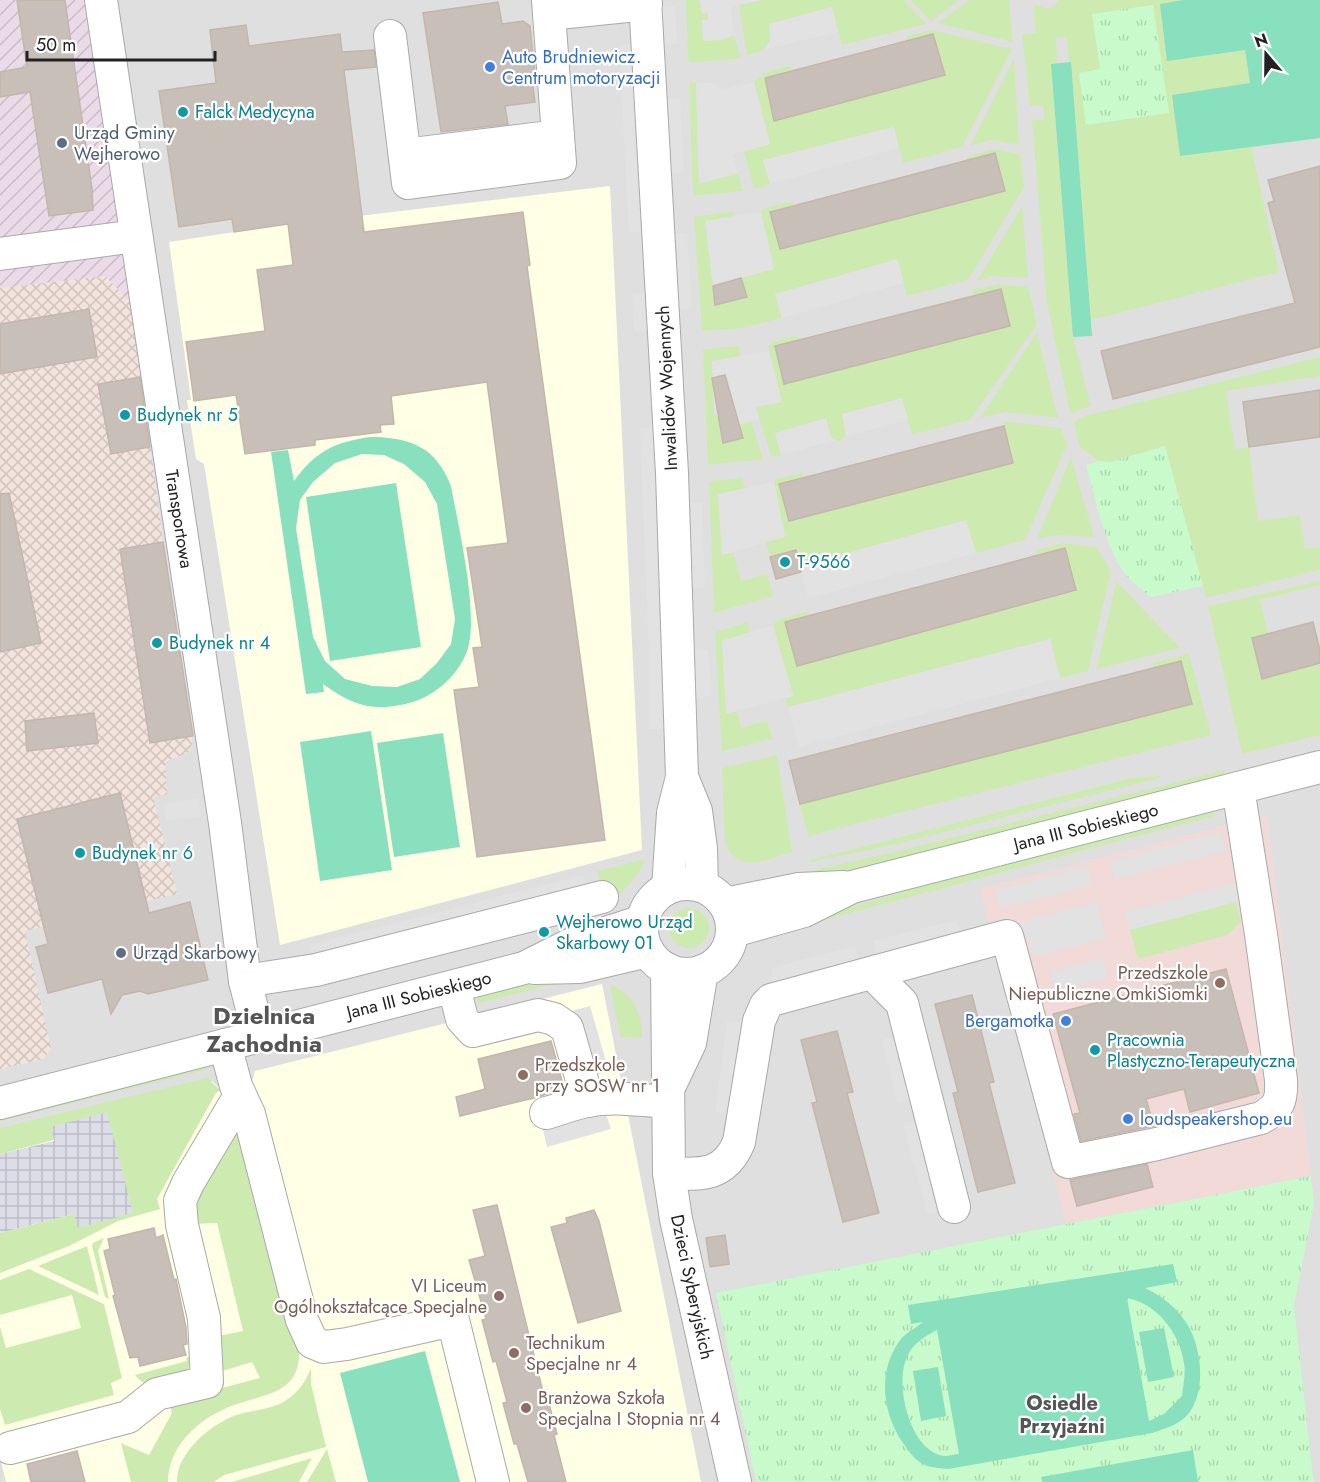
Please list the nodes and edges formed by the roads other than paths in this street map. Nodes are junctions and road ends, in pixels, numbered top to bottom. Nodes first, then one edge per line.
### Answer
1 (101, 0) edge
2 (645, 2) edge
3 (549, 7) edge
4 (390, 36) dead end
5 (136, 236) junction
6 (0, 254) edge
7 (1320, 767) edge
8 (682, 777) junction
9 (1238, 788) junction
10 (669, 888) junction
11 (603, 897) dead end
12 (720, 907) junction
13 (643, 921) junction
14 (658, 960) junction
15 (524, 968) junction
16 (702, 971) junction
17 (877, 971) junction
18 (245, 981) junction
19 (454, 987) junction
20 (259, 1036) junction
21 (225, 1045) junction
22 (668, 1096) junction
23 (242, 1100) junction
24 (588, 1101) junction
25 (0, 1103) edge
26 (546, 1113) dead end
27 (669, 1173) junction
28 (954, 1208) dead end
29 (10, 1448) dead end
30 (493, 1482) edge
31 (735, 1482) edge

1 - 5 street, Transportowa
2 - 3 street
2 - 8 street, Inwalidów Wojennych
3 - 4 street
5 - 6 street
5 - 18 street, Transportowa
7 - 9 street, Jana III Sobieskiego
8 - 10 street, Inwalidów Wojennych
8 - 12 street, Inwalidów Wojennych
9 - 12 street, Jana III Sobieskiego
9 - 17 street
10 - 12 street
10 - 13 street
11 - 18 street
12 - 16 street
13 - 14 street
13 - 15 street, Jana III Sobieskiego
14 - 15 street, Jana III Sobieskiego
14 - 16 street
14 - 22 street, Dzieci Syberyjskich
15 - 19 street, Jana III Sobieskiego
16 - 22 street, Dzieci Syberyjskich
17 - 27 street
17 - 28 street
18 - 20 street, Transportowa
19 - 20 street, Jana III Sobieskiego
19 - 24 street
20 - 21 street, Jana III Sobieskiego
21 - 23 street
21 - 25 street, Jana III Sobieskiego
22 - 24 street
22 - 27 street, Dzieci Syberyjskich
23 - 29 street
23 - 30 street
24 - 26 street
27 - 31 street, Dzieci Syberyjskich

